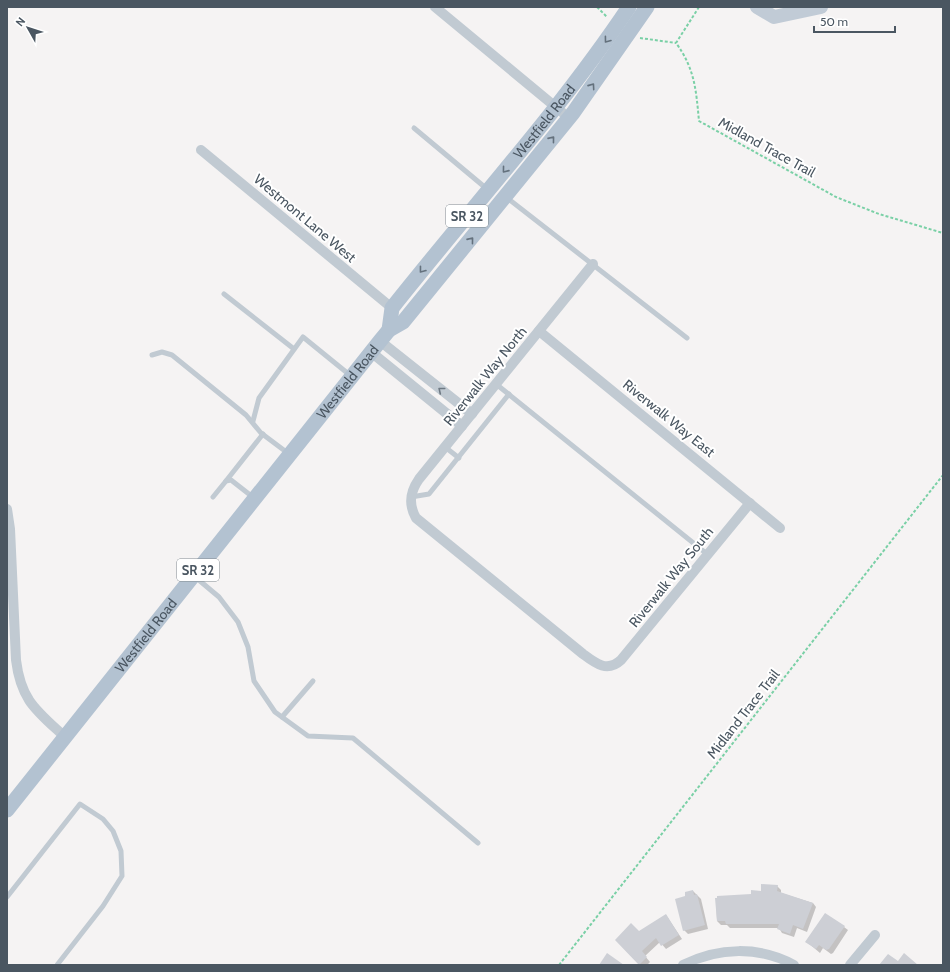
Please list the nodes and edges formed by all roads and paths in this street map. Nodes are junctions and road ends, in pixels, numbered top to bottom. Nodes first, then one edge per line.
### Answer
1 (435, 7) edge
2 (597, 7) edge
3 (629, 7) edge
4 (647, 7) edge
5 (699, 7) edge
6 (757, 7) edge
7 (821, 7) edge
8 (607, 17) dead end
9 (635, 35) dead end
10 (676, 43) junction
11 (556, 107) junction
12 (569, 118) junction
13 (414, 128) dead end
14 (201, 150) dead end
15 (488, 190) junction
16 (505, 197) junction
17 (943, 233) edge
18 (593, 264) junction
19 (224, 294) dead end
20 (392, 308) junction
21 (539, 331) junction
22 (687, 338) dead end
23 (380, 341) junction
24 (294, 349) junction
25 (152, 355) dead end
26 (352, 376) junction
27 (496, 384) junction
28 (509, 394) junction
29 (472, 414) junction
30 (252, 422) junction
31 (462, 426) junction
32 (263, 434) junction
33 (445, 447) junction
34 (290, 455) junction
35 (459, 458) junction
36 (943, 475) edge
37 (226, 481) junction
38 (213, 497) dead end
39 (411, 497) junction
40 (255, 498) junction
41 (750, 503) junction
42 (7, 509) edge
43 (780, 528) dead end
44 (707, 554) junction
45 (194, 576) junction
46 (10, 598) edge
47 (612, 666) joint
48 (313, 680) dead end
49 (282, 717) junction
50 (65, 737) junction
51 (7, 810) edge
52 (478, 843) dead end
53 (7, 897) edge
54 (875, 935) dead end
55 (57, 965) edge
56 (559, 965) edge
57 (683, 965) edge
58 (794, 965) edge
59 (850, 965) edge

1 - 11 street
2 - 8 path
3 -> 11 main road, Westfield Road / SR 32
12 -> 4 main road, Westfield Road
5 - 10 path
6 - 7 main road
9 - 10 path
10 - 17 path, Midland Trace Trail
11 - 12 street
11 -> 15 main road, Westfield Road / SR 32
16 -> 12 main road, Westfield Road / SR 32
13 - 15 lane
14 - 20 street, Westmont Lane West
15 -> 20 main road, Westfield Road / SR 32
16 - 18 lane
23 -> 16 main road, Westfield Road / SR 32
18 - 21 street, Riverwalk Way North
18 - 22 lane
19 - 24 lane
20 - 23 main road
21 - 27 street, Riverwalk Way North
21 - 41 street, Riverwalk Way East
23 - 26 main road, Westfield Road / SR 32
29 -> 23 street
23 - 31 street
24 - 26 lane
24 - 30 lane
25 - 30 lane
26 - 34 main road, Westfield Road / SR 32
27 - 28 lane
27 - 29 street, Riverwalk Way North
28 - 35 lane
28 - 44 lane
29 - 31 street, Riverwalk Way North
30 - 32 lane
31 - 33 street, Riverwalk Way North
32 - 34 lane
32 - 37 lane
33 - 35 lane
33 - 39 street, Riverwalk Way North
34 - 40 main road, Westfield Road / SR 32
35 - 39 lane
36 - 56 path, Midland Trace Trail
37 - 38 lane
37 - 40 lane
39 - 47 street, Riverwalk Way North
40 - 45 main road, Westfield Road / SR 32
41 - 43 street, Riverwalk Way East
41 - 44 street, Riverwalk Way South
42 - 46 street
44 - 47 street, Riverwalk Way South
45 - 49 lane
45 - 50 main road, Westfield Road / SR 32
46 - 50 street
48 - 49 lane
49 - 52 lane
50 - 51 main road, Westfield Road / SR 32
53 - 55 lane
54 - 59 street
57 - 58 street

